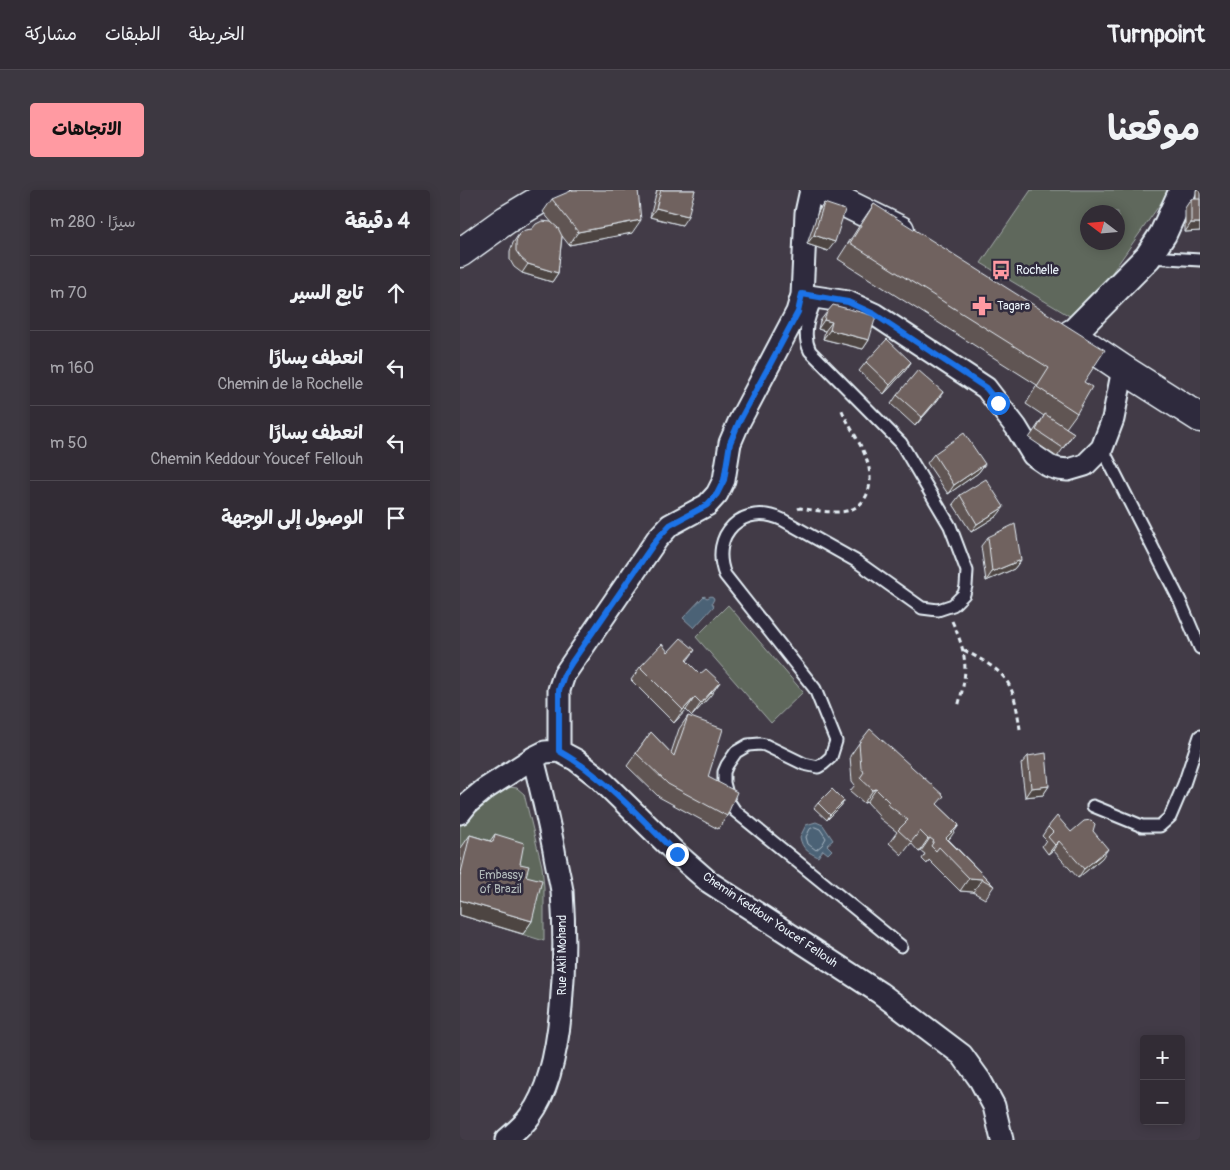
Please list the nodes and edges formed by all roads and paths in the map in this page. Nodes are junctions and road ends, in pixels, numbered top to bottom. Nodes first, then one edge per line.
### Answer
1 (556, 190) edge
2 (811, 190) edge
3 (819, 190) edge
4 (1183, 190) edge
5 (921, 243) edge
6 (460, 253) edge
7 (1148, 257) junction
8 (1200, 260) edge
9 (810, 296) junction
10 (1048, 319) edge
11 (1072, 334) junction
12 (1123, 369) junction
13 (835, 375) junction
14 (1200, 418) edge
15 (1102, 448) junction
16 (784, 521) junction
17 (946, 608) junction
18 (1200, 648) edge
19 (964, 650) junction
20 (958, 707) dead end
21 (1020, 729) dead end
22 (1200, 736) edge
23 (559, 751) junction
24 (533, 758) junction
25 (1093, 806) dead end
26 (460, 813) edge
27 (902, 946) dead end
28 (506, 1140) edge
29 (1002, 1140) edge

1 - 6 main road
2 - 9 street
3 - 5 main road
4 - 7 street
7 - 8 lane
7 - 11 street
9 - 13 lane
9 - 15 street
9 - 23 street
10 - 11 main road
11 - 12 main road
12 - 14 main road
12 - 15 street
13 - 16 path
13 - 17 lane
15 - 18 lane
16 - 17 lane
16 - 27 lane
17 - 19 path
19 - 20 path
19 - 21 path
22 - 25 lane
23 - 24 street
23 - 29 street, Chemin Keddour Youcef Fellouh
24 - 26 street
24 - 28 street, Rue Akli Mohand

